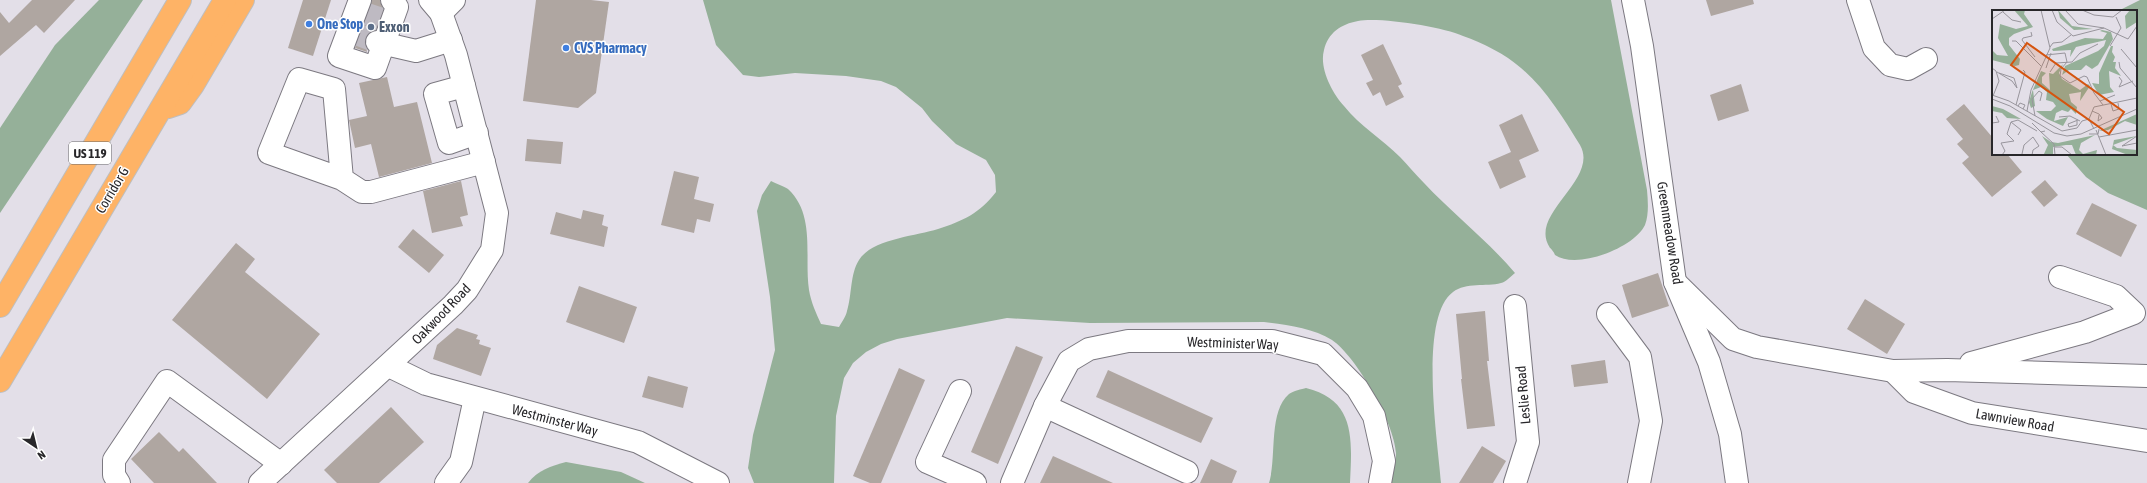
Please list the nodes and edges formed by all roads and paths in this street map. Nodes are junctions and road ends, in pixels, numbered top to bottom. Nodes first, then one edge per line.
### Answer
1 (180, 0) edge
2 (212, 0) edge
3 (225, 0) edge
4 (243, 0) edge
5 (392, 0) edge
6 (1633, 0) edge
7 (1858, 0) edge
8 (442, 4) edge
9 (360, 8) edge
10 (450, 40) junction
11 (380, 43) junction
12 (1926, 59) dead end
13 (464, 86) junction
14 (161, 109) junction
15 (477, 133) junction
16 (484, 162) junction
17 (342, 179) junction
18 (2060, 277) dead end
19 (1675, 282) junction
20 (0, 306) edge
21 (1515, 306) dead end
22 (1608, 314) dead end
23 (389, 366) junction
24 (1947, 370) junction
25 (1893, 371) junction
26 (2147, 376) edge
27 (0, 380) edge
28 (960, 391) dead end
29 (475, 398) junction
30 (1045, 406) junction
31 (2147, 441) edge
32 (281, 464) junction
33 (1187, 472) dead end
34 (119, 483) edge
35 (260, 483) edge
36 (446, 483) edge
37 (718, 483) edge
38 (975, 483) edge
39 (1012, 483) edge
40 (1380, 483) edge
41 (1515, 483) edge
42 (1639, 483) edge
43 (1737, 483) edge

1 - 20 highway, US 119
2 - 14 highway
3 - 14 highway, Corridor G / US 119
4 - 14 highway
5 - 11 street
6 - 19 street, Greenmeadow Road
7 - 12 street
8 - 10 street, Oakwood Road
9 - 11 street
10 - 11 street
10 - 13 street, Oakwood Road
13 - 15 street, Oakwood Road
13 - 15 street
14 - 27 highway, Corridor G / US 119
15 - 16 street, Oakwood Road
16 - 17 street
16 - 23 street, Oakwood Road
17 - 17 street
18 - 24 street
19 - 25 street
19 - 43 street, Greenmeadow Road
21 - 41 street, Leslie Road
22 - 42 street
23 - 29 street, Westminster Way
23 - 32 street, Oakwood Road
24 - 25 street
24 - 26 street
25 - 31 street, Lawnview Road
28 - 38 street
29 - 36 street
29 - 37 street, Westminster Way
30 - 33 street
30 - 39 street
30 - 40 street, Westminister Way
32 - 34 street
32 - 35 street, Oakwood Road

